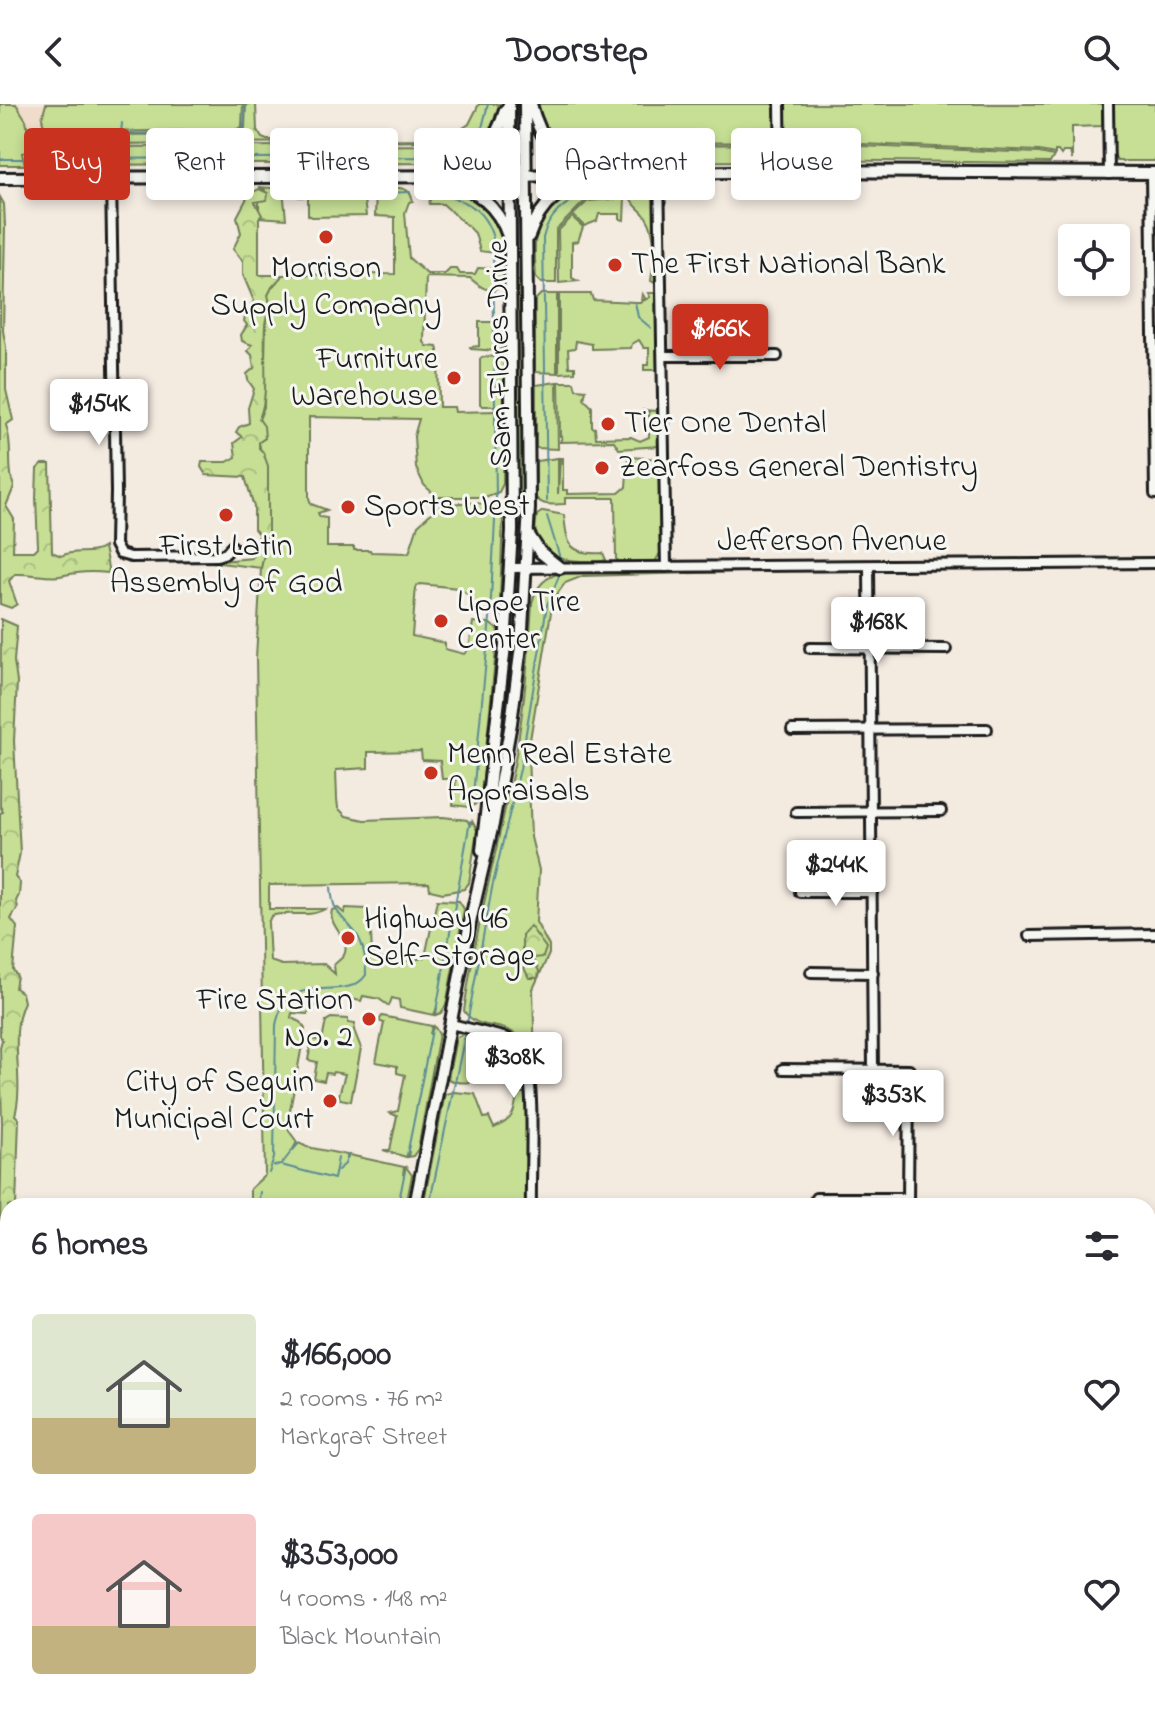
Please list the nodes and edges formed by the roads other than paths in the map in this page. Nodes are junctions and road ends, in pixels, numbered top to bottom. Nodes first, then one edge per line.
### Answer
1 (508, 104) edge
2 (528, 104) edge
3 (780, 104) edge
4 (1108, 104) edge
5 (498, 128) edge
6 (509, 128) edge
7 (539, 128) edge
8 (780, 128) edge
9 (861, 172) edge
10 (1153, 173) edge
11 (1109, 174) junction
12 (414, 175) edge
13 (520, 176) edge
14 (525, 176) junction
15 (536, 176) edge
16 (0, 178) edge
17 (24, 178) edge
18 (130, 178) edge
19 (111, 200) edge
20 (485, 200) edge
21 (510, 200) edge
22 (552, 200) edge
23 (660, 200) edge
24 (511, 248) junction
25 (526, 248) junction
26 (663, 356) junction
27 (777, 356) dead end
28 (1155, 494) edge
29 (528, 532) junction
30 (232, 546) dead end
31 (1155, 563) edge
32 (869, 566) junction
33 (666, 567) junction
34 (510, 568) junction
35 (527, 568) junction
36 (560, 568) junction
37 (810, 648) dead end
38 (870, 649) junction
39 (946, 649) dead end
40 (987, 729) dead end
41 (792, 730) dead end
42 (870, 730) junction
43 (941, 811) dead end
44 (796, 812) dead end
45 (871, 812) junction
46 (477, 887) junction
47 (800, 892) dead end
48 (872, 892) junction
49 (1155, 934) edge
50 (1029, 936) dead end
51 (811, 972) dead end
52 (873, 973) junction
53 (451, 1024) junction
54 (783, 1069) dead end
55 (873, 1070) junction
56 (417, 1198) edge
57 (531, 1198) edge
58 (908, 1198) edge

1 - 5 main road
1 - 6 main road, Sam Flores Drive
2 - 7 main road
2 - 14 main road, Sam Flores Drive
3 - 8 street
4 - 11 street
9 - 11 main road
10 - 11 main road
10 - 28 street
12 - 18 main road
13 - 14 main road
14 - 15 main road
14 - 25 main road, Sam Flores Drive
16 - 17 main road
19 - 30 street
20 - 24 main road
21 - 24 main road, Sam Flores Drive
22 - 25 main road
23 - 26 street
24 - 34 main road, Sam Flores Drive
25 - 29 main road, Sam Flores Drive
26 - 27 street
26 - 33 street
29 - 35 main road, Sam Flores Drive
29 - 36 main road
31 - 32 street, Jefferson Avenue
32 - 33 street, Jefferson Avenue
32 - 38 street
33 - 36 street, Jefferson Avenue
34 - 35 street, Jefferson Avenue
34 - 46 main road, Sam Flores Drive
35 - 36 street, Jefferson Avenue
35 - 46 main road, Sam Flores Drive
37 - 38 street
38 - 39 street
38 - 42 street
40 - 42 street
41 - 42 street
42 - 45 street
43 - 45 street
44 - 45 street
45 - 48 street
46 - 53 main road, Sam Flores Drive
47 - 48 street
48 - 52 street
49 - 50 street
51 - 52 street
52 - 55 street
53 - 56 main road, Sam Flores Drive
53 - 57 street
54 - 55 street
55 - 58 street

